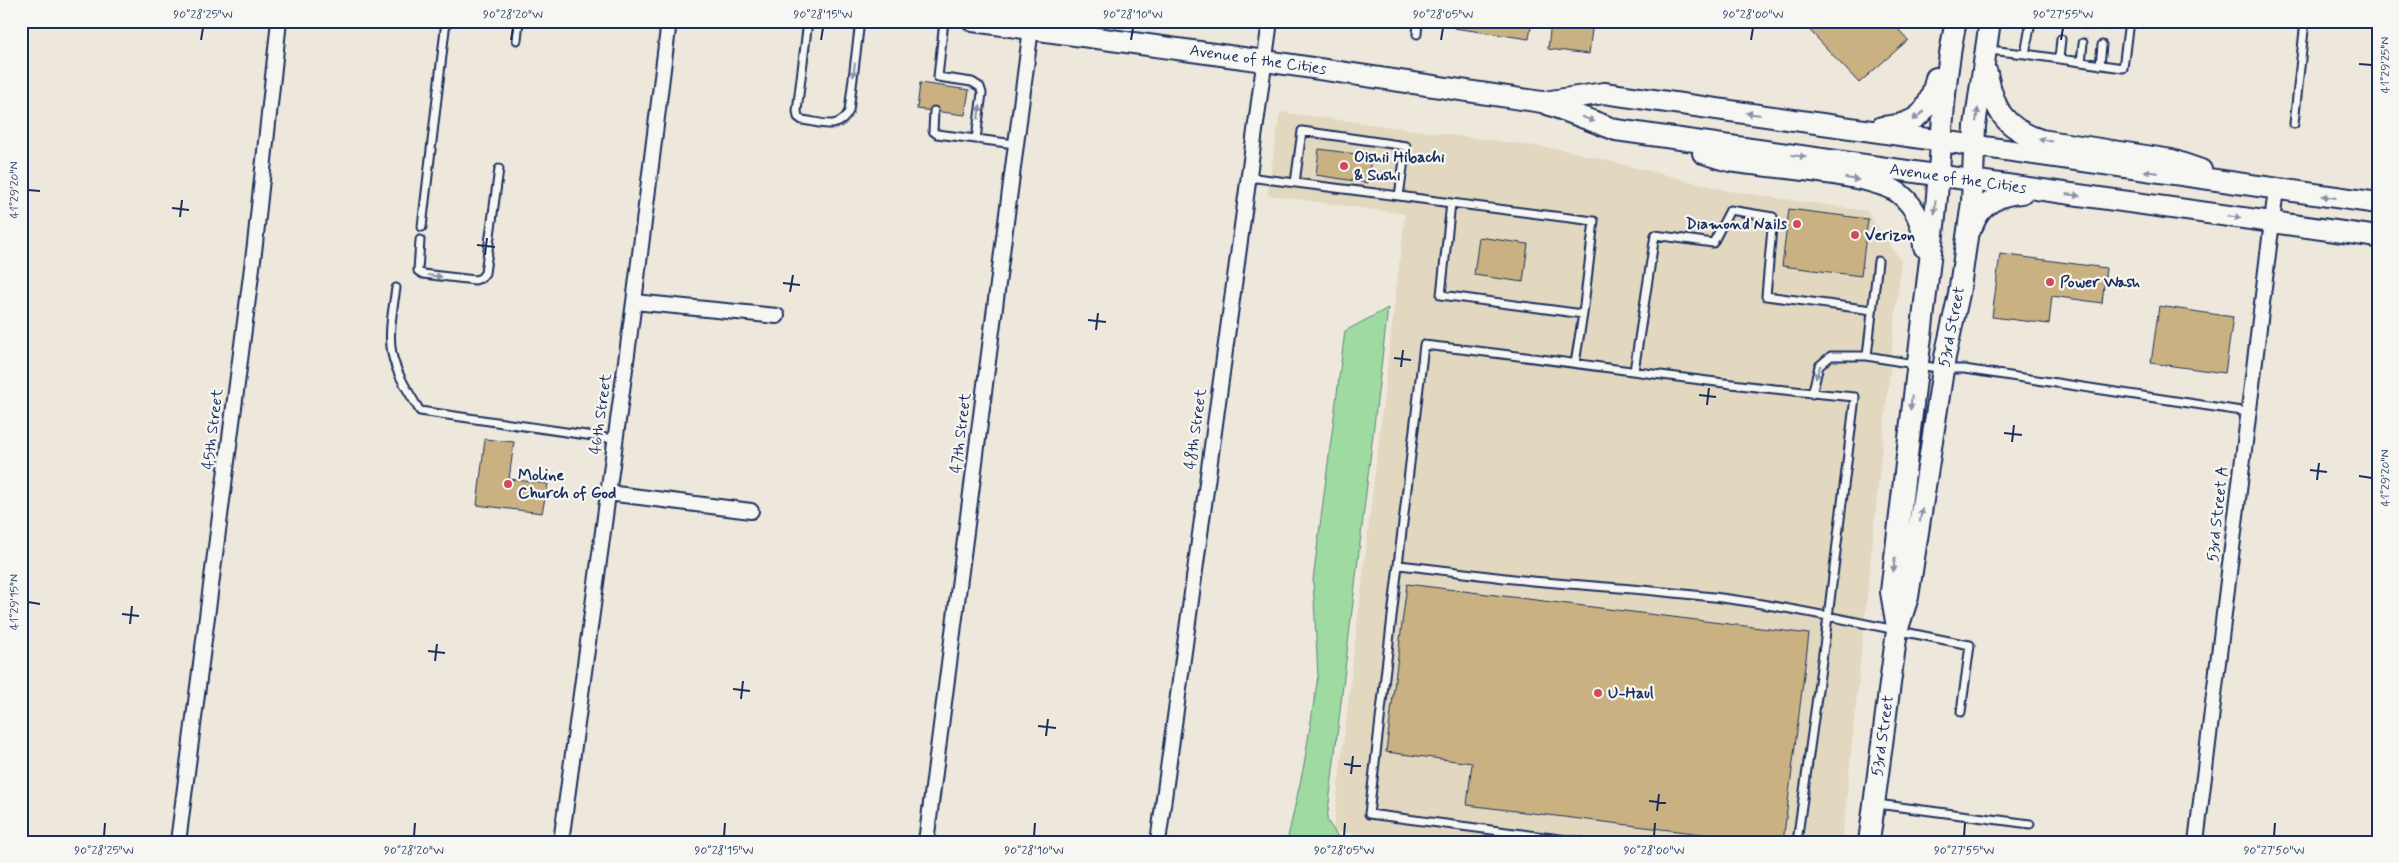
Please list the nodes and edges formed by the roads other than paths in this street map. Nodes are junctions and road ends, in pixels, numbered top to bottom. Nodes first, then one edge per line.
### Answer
1 (280, 21) edge
2 (446, 21) edge
3 (520, 21) edge
4 (669, 21) edge
5 (808, 21) edge
6 (860, 21) edge
7 (944, 21) edge
8 (973, 21) edge
9 (1270, 21) edge
10 (1418, 21) edge
11 (1945, 21) edge
12 (1956, 21) edge
13 (1990, 21) edge
14 (2031, 21) edge
15 (2129, 21) edge
16 (2305, 21) edge
17 (1031, 28) junction
18 (1416, 34) dead end
19 (2061, 39) dead end
20 (517, 40) dead end
21 (2083, 43) dead end
22 (2102, 45) dead end
23 (2025, 54) junction
24 (1985, 56) junction
25 (2059, 59) junction
26 (1265, 61) junction
27 (2081, 62) junction
28 (2100, 65) junction
29 (938, 77) junction
30 (938, 86) dead end
31 (1542, 102) junction
32 (934, 111) dead end
33 (2294, 124) dead end
34 (1855, 129) junction
35 (1616, 130) junction
36 (976, 139) junction
37 (1940, 141) junction
38 (1015, 144) junction
39 (1974, 146) junction
40 (499, 170) dead end
41 (1937, 176) junction
42 (1248, 177) junction
43 (1973, 181) junction
44 (1294, 183) junction
45 (2245, 185) junction
46 (2276, 189) junction
47 (2048, 191) junction
48 (1399, 196) junction
49 (1452, 203) junction
50 (2378, 203) edge
51 (2272, 223) junction
52 (422, 227) dead end
53 (2378, 237) edge
54 (420, 240) dead end
55 (1964, 258) junction
56 (1878, 261) dead end
57 (1927, 278) junction
58 (396, 288) dead end
59 (634, 302) junction
60 (1872, 310) junction
61 (1583, 314) junction
62 (777, 316) dead end
63 (1867, 356) junction
64 (1576, 363) junction
65 (1916, 364) junction
66 (1944, 369) junction
67 (1634, 371) junction
68 (1812, 394) junction
69 (2248, 412) junction
70 (614, 439) junction
71 (608, 493) junction
72 (751, 511) dead end
73 (1398, 565) junction
74 (1828, 617) junction
75 (1897, 631) junction
76 (1961, 712) dead end
77 (1874, 803) junction
78 (2030, 824) dead end
79 (178, 842) edge
80 (560, 842) edge
81 (926, 842) edge
82 (1158, 842) edge
83 (1583, 842) edge
84 (1798, 842) edge
85 (1869, 842) edge
86 (2196, 842) edge

1 - 79 street, 45th Street
2 - 52 lane
3 - 20 lane
4 - 59 street, 46th Street
6 -> 5 lane
7 - 29 lane
8 - 17 main road, Avenue of the Cities
9 - 26 street, 48th Street
10 - 18 lane
11 -> 34 main road
12 - 37 main road, 53rd Street
13 - 24 main road, 53rd Street
14 - 23 lane
15 - 28 lane
16 - 33 lane
17 - 26 main road, Avenue of the Cities
17 - 38 street, 47th Street
19 - 25 lane
21 - 27 lane
22 - 28 lane
23 - 24 lane
23 - 25 lane
39 -> 24 main road, 53rd Street
45 -> 24 main road
25 - 27 lane
26 - 31 main road, Avenue of the Cities
26 - 42 street, 48th Street
27 - 28 lane
29 - 30 lane
36 -> 29 lane
34 -> 31 main road, Avenue of the Cities
31 -> 35 main road, Avenue of the Cities
32 - 36 lane
34 - 37 main road, Avenue of the Cities
35 -> 41 main road, Avenue of the Cities
35 -> 57 main road
36 - 38 lane
37 - 39 main road, Avenue of the Cities
37 - 41 main road, 53rd Street
38 - 81 street, 47th Street
39 - 43 main road, 53rd Street
45 -> 39 main road, Avenue of the Cities
54 -> 40 lane
41 - 43 main road, Avenue of the Cities
41 -> 57 main road, 53rd Street
42 - 44 lane
42 - 82 street, 48th Street
43 - 47 main road, Avenue of the Cities
43 - 55 main road, 53rd Street
44 - 48 lane
44 - 48 lane
45 - 46 main road, Avenue of the Cities
50 -> 46 main road, Avenue of the Cities
46 - 51 street, 53rd Street A
47 -> 51 main road, Avenue of the Cities
47 - 55 main road
48 - 49 lane
49 - 61 lane
49 - 61 lane
51 - 53 main road, Avenue of the Cities
51 - 69 street, 53rd Street A
55 - 66 main road, 53rd Street
56 - 60 lane
57 - 65 main road, 53rd Street
58 - 70 lane
59 - 62 street
59 - 70 street, 46th Street
60 - 63 lane
60 - 67 lane
61 - 64 lane
63 - 65 lane
63 -> 68 lane
64 - 67 lane
64 - 73 lane
65 - 66 lane
65 -> 75 main road, 53rd Street
66 - 69 lane
75 -> 66 main road, 53rd Street
67 - 68 lane
68 - 74 lane
69 - 86 street, 53rd Street A
70 - 71 street, 46th Street
71 - 72 street
71 - 80 street, 46th Street
73 - 74 lane
73 - 83 lane
74 - 75 lane
74 - 84 lane
75 - 76 lane
75 - 77 main road, 53rd Street
77 - 78 lane
77 - 85 main road, 53rd Street

